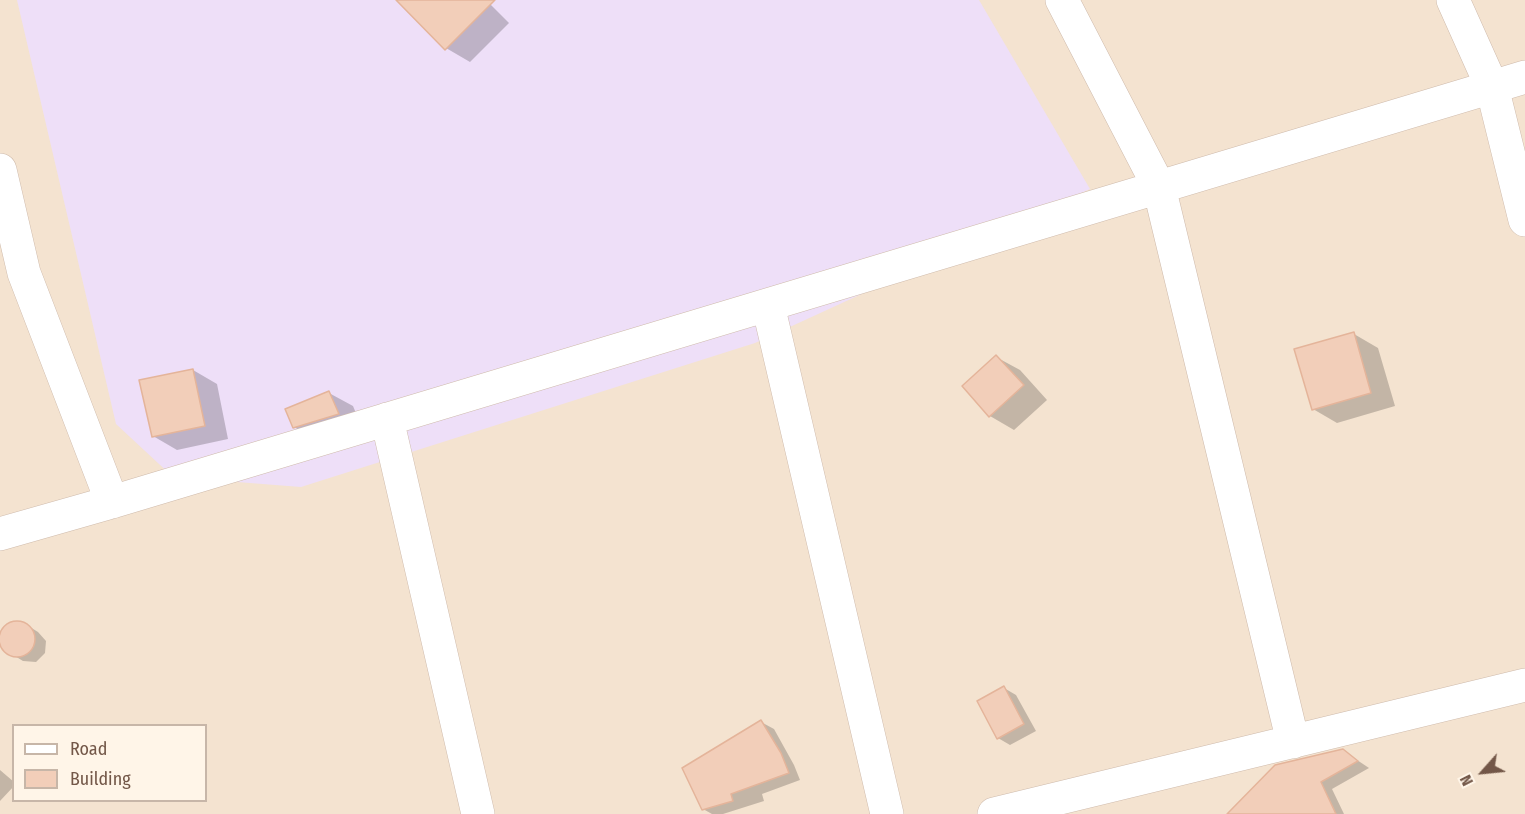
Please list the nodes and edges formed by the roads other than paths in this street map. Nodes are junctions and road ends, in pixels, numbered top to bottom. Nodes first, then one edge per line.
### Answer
1 (1062, 0) edge
2 (1453, 0) edge
3 (1525, 77) edge
4 (1492, 87) junction
5 (0, 170) edge
6 (1159, 187) junction
7 (1525, 220) edge
8 (12, 276) edge
9 (768, 304) junction
10 (387, 419) junction
11 (112, 502) junction
12 (0, 534) edge
13 (1525, 685) edge
14 (1293, 742) junction
15 (478, 814) edge
16 (887, 814) edge
17 (994, 814) edge

1 - 6 street
2 - 4 street
3 - 4 street
4 - 6 street
4 - 7 street
5 - 8 street
6 - 9 street
6 - 14 street
8 - 11 street
9 - 10 street
9 - 16 street
10 - 11 street
10 - 15 street
11 - 12 street
13 - 14 street
14 - 17 street

